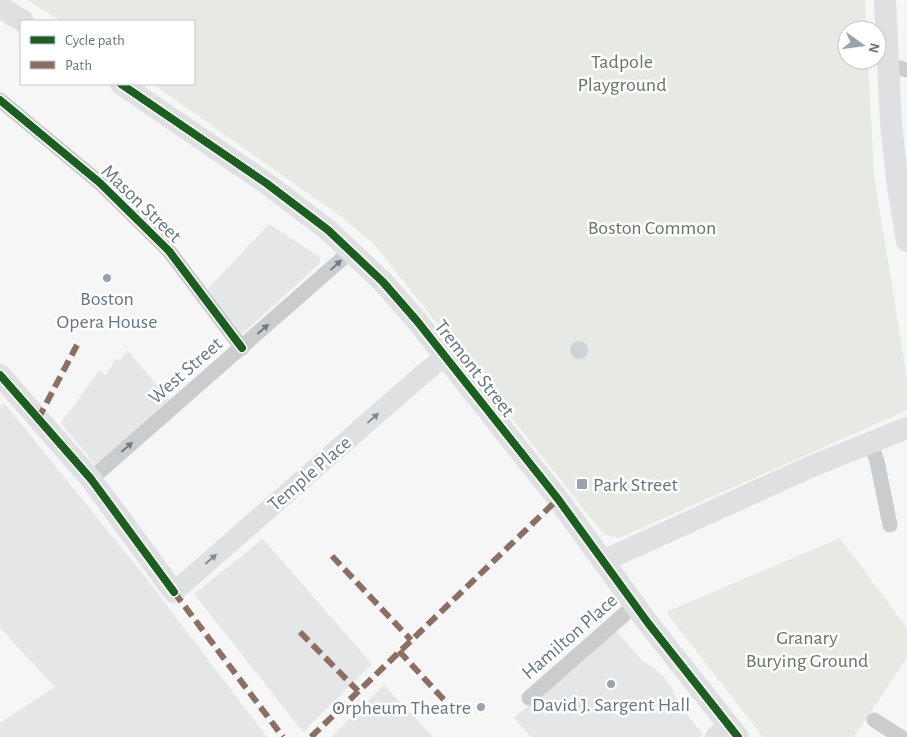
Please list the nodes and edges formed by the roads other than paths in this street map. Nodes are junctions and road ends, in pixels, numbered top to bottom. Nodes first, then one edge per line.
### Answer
1 (885, 0) edge
2 (0, 7) edge
3 (21, 20) edge
4 (897, 67) edge
5 (122, 85) edge
6 (0, 100) edge
7 (907, 241) edge
8 (351, 251) junction
9 (242, 348) junction
10 (445, 356) junction
11 (0, 375) edge
12 (907, 428) edge
13 (870, 442) junction
14 (90, 479) junction
15 (890, 525) dead end
16 (603, 561) junction
17 (174, 592) joint
18 (635, 605) junction
19 (529, 698) dead end
20 (874, 720) dead end
21 (727, 733) edge
22 (900, 737) edge

1 - 4 main road
2 - 3 main road
4 - 7 main road
5 - 8 main road, Tremont Street
6 - 9 street, Mason Street
9 -> 8 street, West Street
8 - 10 main road, Tremont Street
14 -> 9 street, West Street
10 - 16 main road, Tremont Street
17 -> 10 main road, Temple Place
11 - 14 main road
12 - 13 main road
13 - 15 street
13 - 16 main road
14 - 17 main road
16 - 18 main road, Tremont Street
18 - 19 street, Hamilton Place
18 - 21 main road, Tremont Street
20 - 22 street

